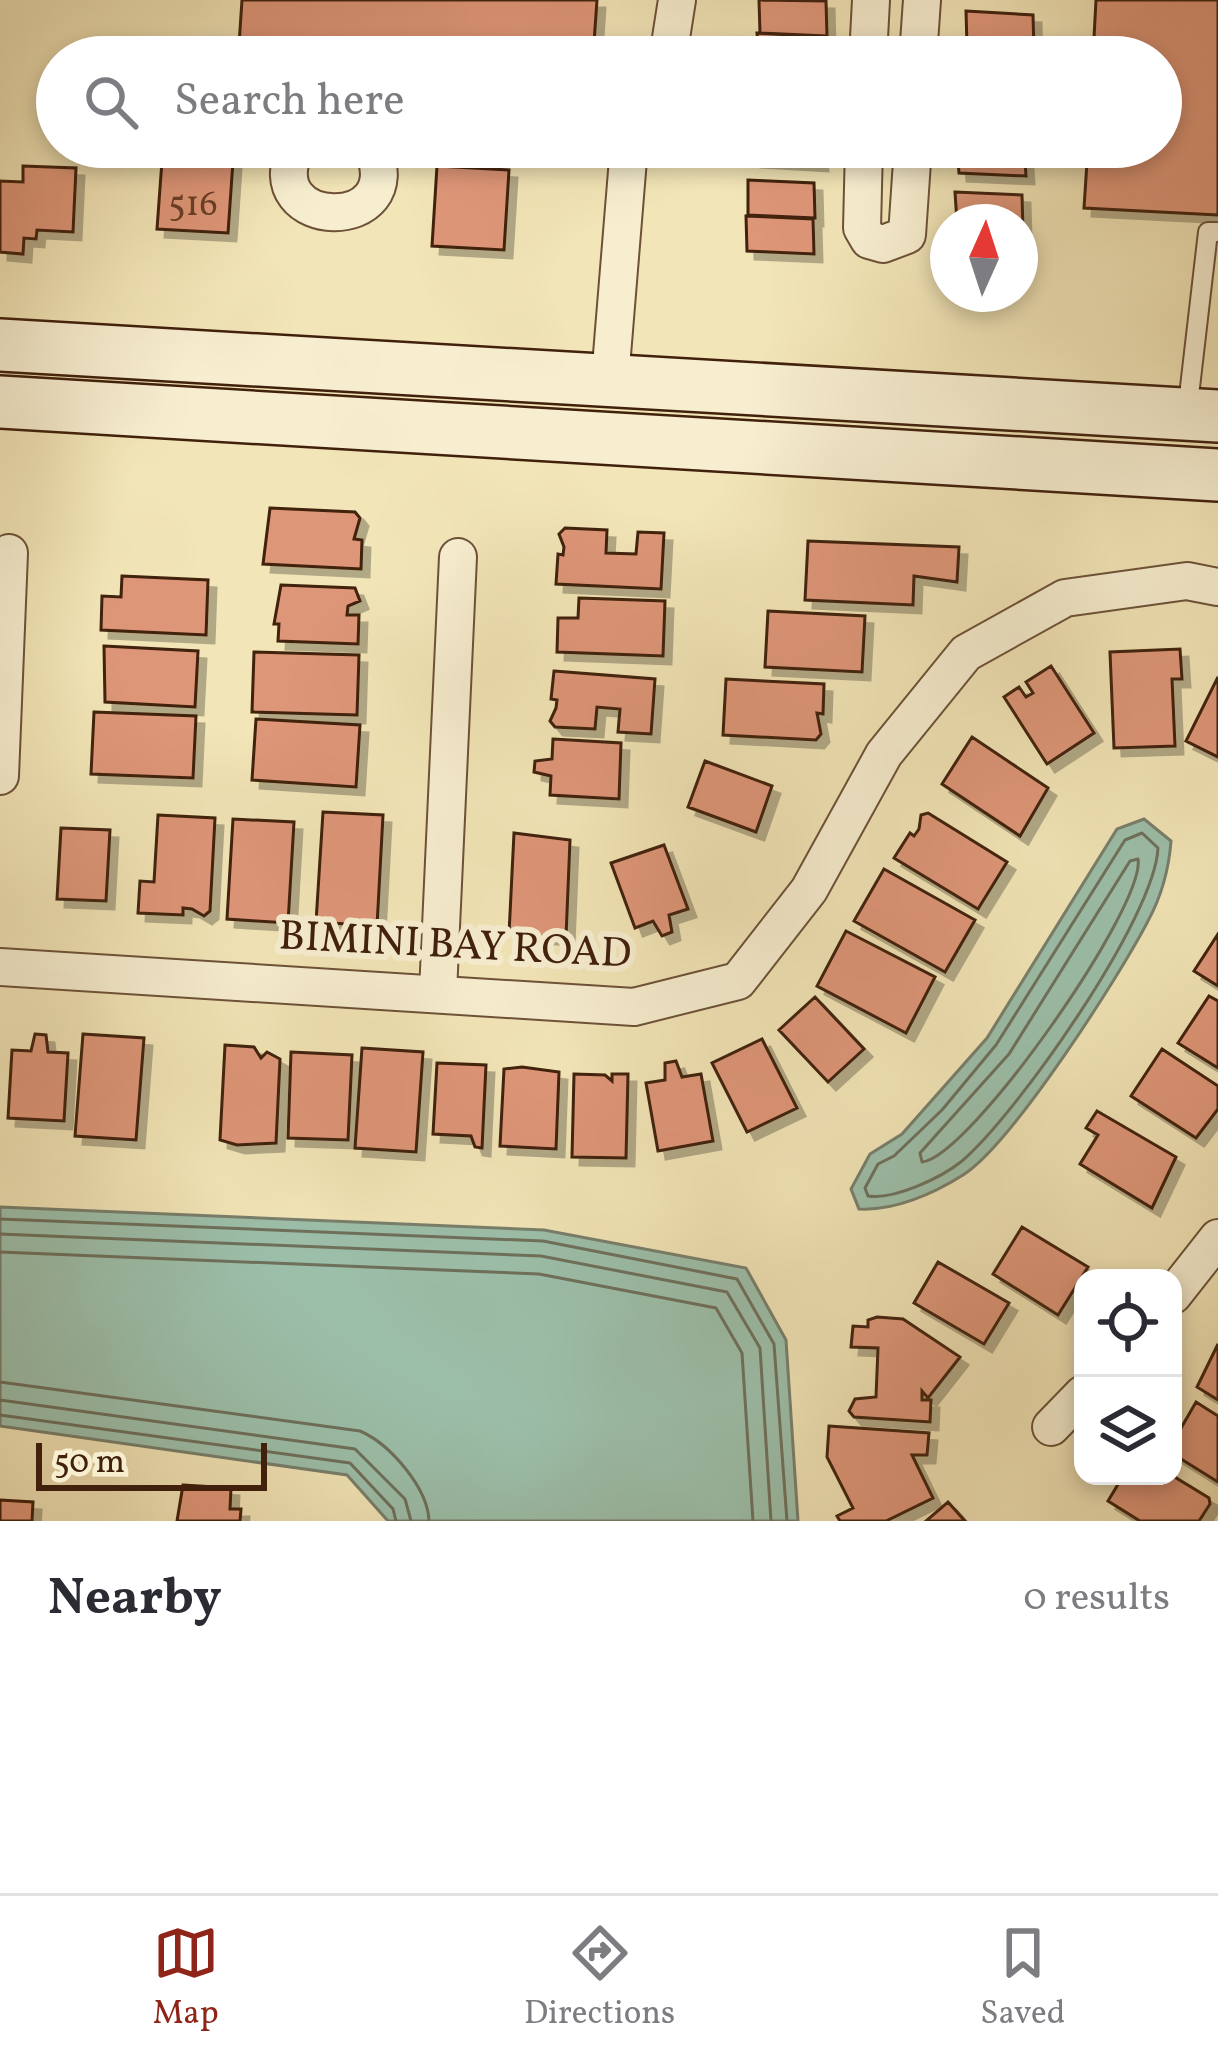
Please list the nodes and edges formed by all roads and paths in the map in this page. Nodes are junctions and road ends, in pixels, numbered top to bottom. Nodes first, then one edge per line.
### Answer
1 (677, 0) edge
2 (871, 0) edge
3 (922, 0) edge
4 (671, 36) edge
5 (869, 36) edge
6 (919, 36) edge
7 (289, 168) edge
8 (378, 168) edge
9 (627, 168) edge
10 (863, 168) edge
11 (912, 168) edge
12 (1218, 232) edge
13 (0, 345) edge
14 (610, 379) junction
15 (0, 402) edge
16 (1208, 425) edge
17 (608, 441) junction
18 (1218, 475) edge
19 (9, 553) dead end
20 (458, 557) dead end
21 (1218, 587) edge
22 (0, 776) edge
23 (0, 967) edge
24 (438, 992) junction
25 (1218, 1238) edge
26 (1182, 1284) edge
27 (1074, 1403) edge
28 (1051, 1427) dead end

1 - 4 street
2 - 5 street
3 - 6 street
7 - 8 street
9 - 14 street
10 - 11 street
12 - 16 lane
13 - 14 main road
14 - 16 main road
14 - 17 main road
15 - 17 main road
17 - 18 main road
19 - 22 street
20 - 24 street
21 - 24 street, BIMINI BAY ROAD
23 - 24 street, BIMINI BAY ROAD
25 - 26 street
27 - 28 street

